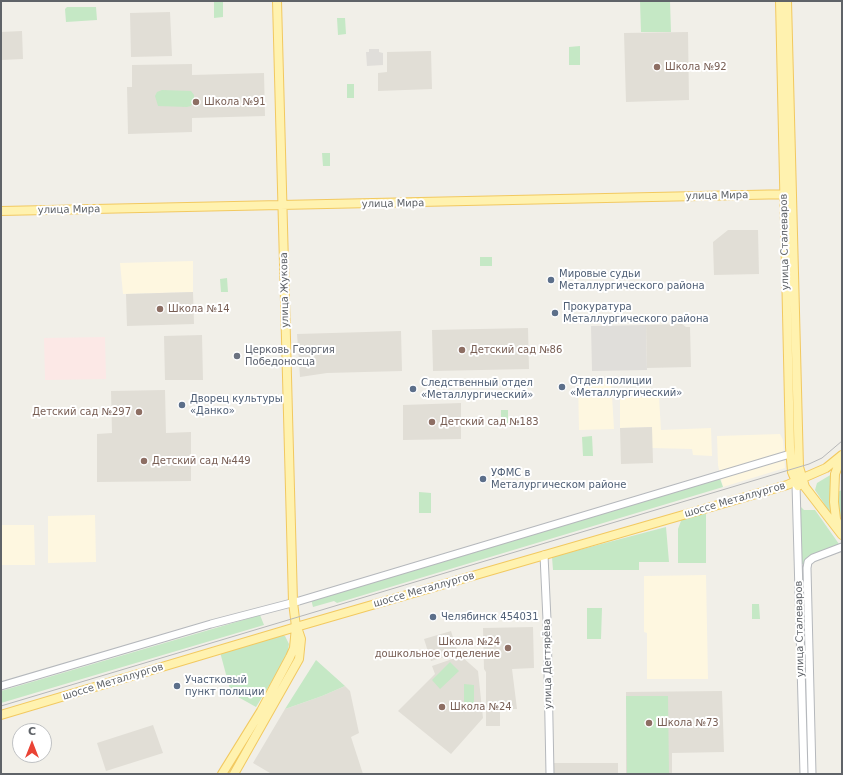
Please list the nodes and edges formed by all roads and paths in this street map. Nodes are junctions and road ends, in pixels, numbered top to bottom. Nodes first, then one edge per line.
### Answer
1 (277, 1) edge
2 (780, 1) edge
3 (787, 1) edge
4 (788, 194) junction
5 (283, 205) junction
6 (1, 211) edge
7 (788, 370) junction
8 (797, 370) junction
9 (795, 454) junction
10 (842, 456) edge
11 (798, 482) junction
12 (842, 534) edge
13 (842, 548) edge
14 (544, 555) junction
15 (799, 565) junction
16 (807, 568) junction
17 (294, 602) junction
18 (296, 627) junction
19 (1, 686) edge
20 (1, 715) edge
21 (222, 774) edge
22 (234, 774) edge
23 (550, 774) edge
24 (804, 774) edge
25 (812, 774) edge

1 - 5 main road, улица Жукова
2 - 4 main road, улица Сталеваров
3 - 4 main road, улица Сталеваров
4 - 5 main road, улица Мира
4 - 7 main road, улица Сталеваров
4 - 8 main road, улица Сталеваров
5 - 6 main road, улица Мира
5 - 17 main road, улица Жукова
7 - 8 main road
7 - 9 main road, улица Сталеваров
8 - 9 main road, улица Сталеваров
9 - 11 main road, улица Сталеваров
9 - 17 street
10 - 11 main road, шоссе Металлургов
10 - 12 main road
11 - 12 main road
11 - 14 main road, шоссе Металлургов
11 - 15 street, улица Сталеваров
13 - 16 street
14 - 18 main road, шоссе Металлургов
14 - 23 street, улица Дегтярёва
15 - 16 street
15 - 24 street, улица Сталеваров
16 - 25 street, улица Сталеваров
17 - 18 main road, улица Жукова
17 - 19 street
18 - 20 main road, шоссе Металлургов
18 - 21 main road
18 - 22 main road

